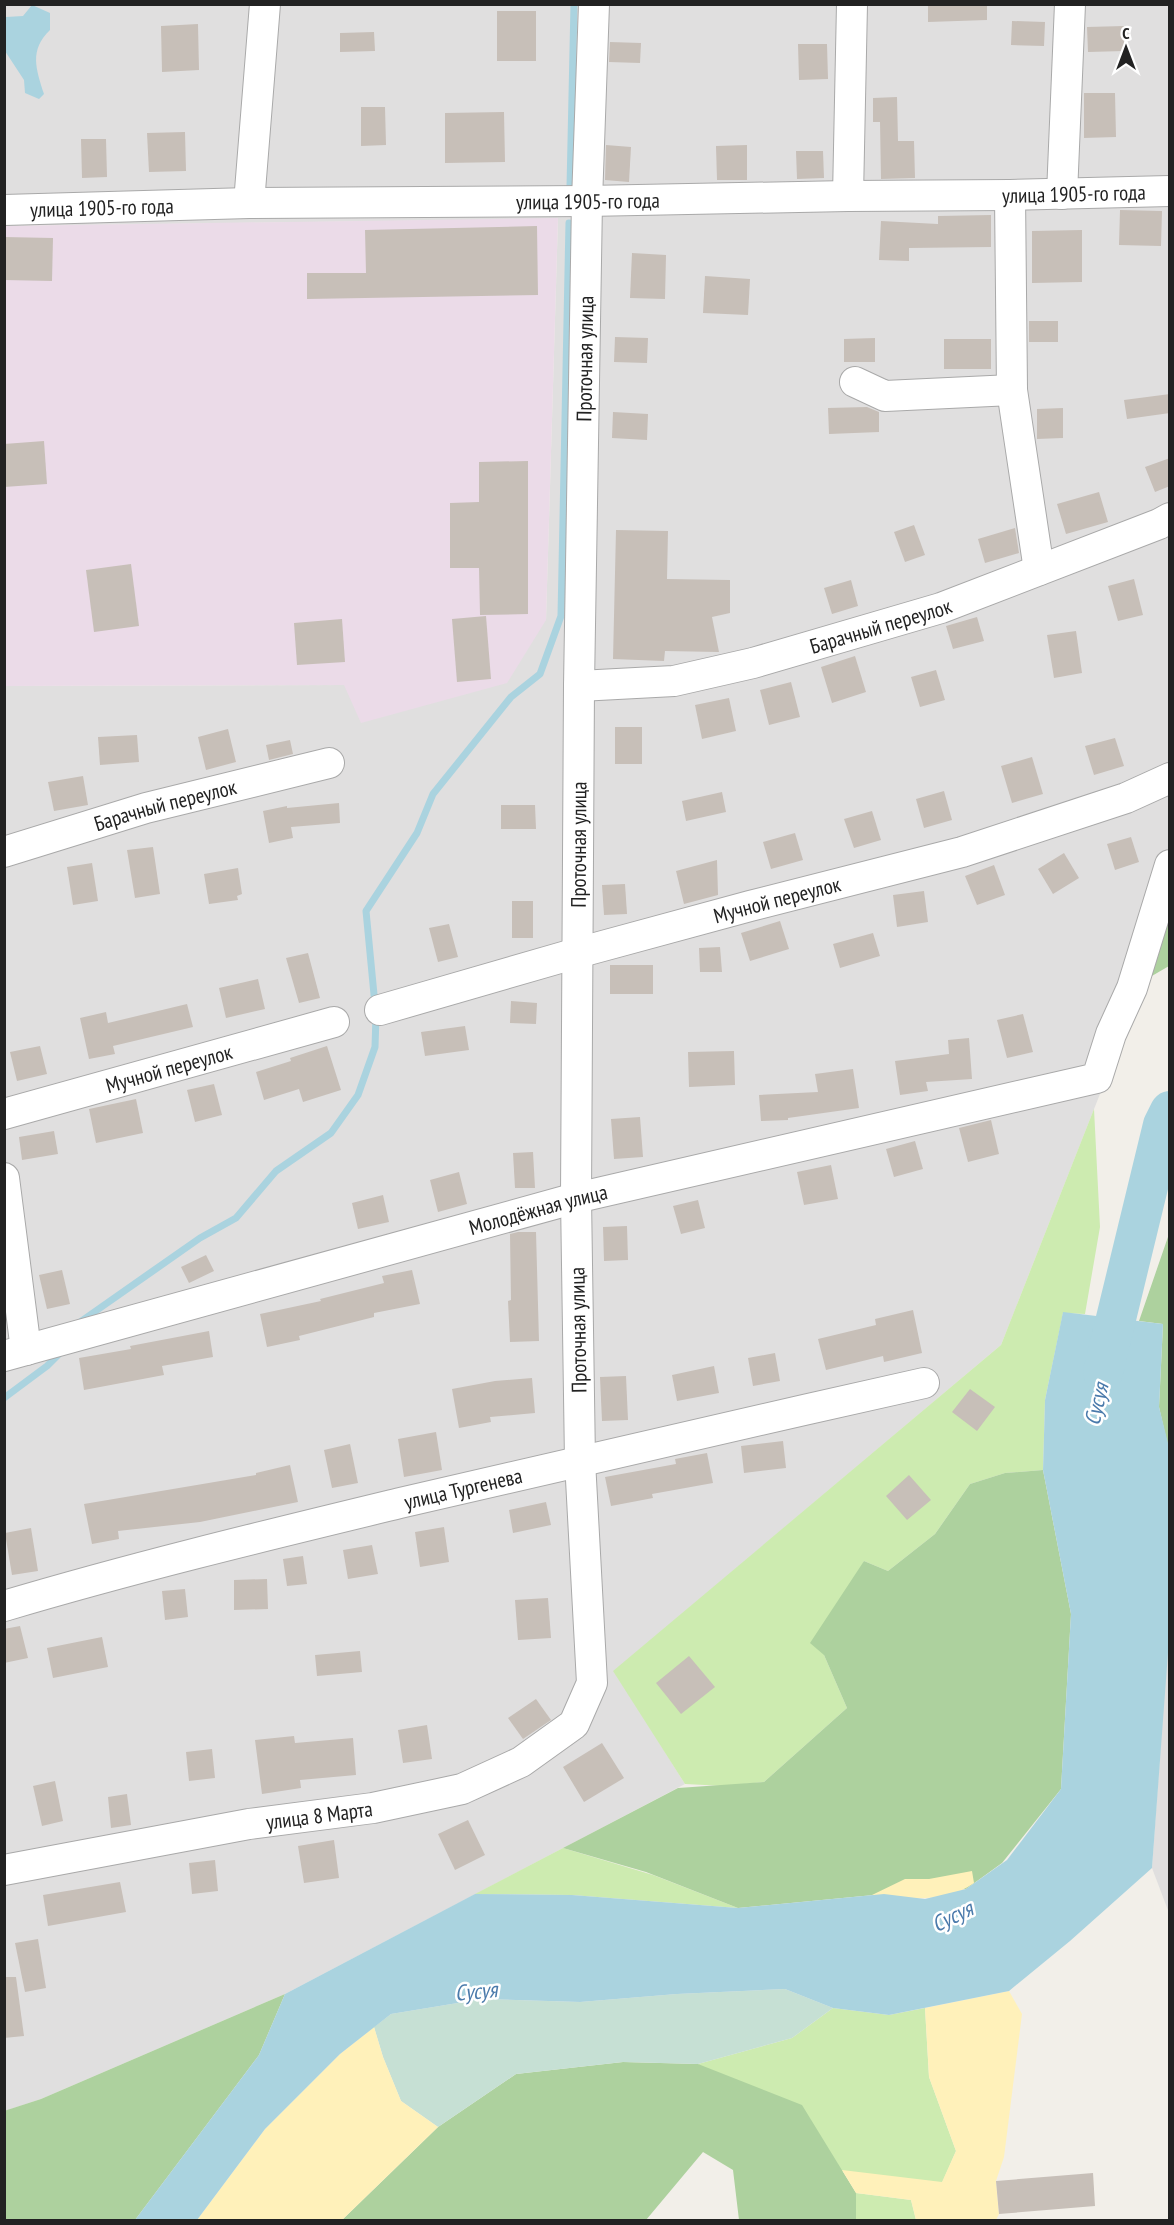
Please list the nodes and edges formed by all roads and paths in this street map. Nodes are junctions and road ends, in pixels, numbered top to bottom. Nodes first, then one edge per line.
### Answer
1 (265, 4) edge
2 (594, 4) edge
3 (852, 4) edge
4 (1070, 4) edge
5 (1170, 191) edge
6 (1062, 194) junction
7 (1010, 195) junction
8 (848, 196) junction
9 (587, 201) junction
10 (249, 203) junction
11 (4, 210) edge
12 (855, 382) dead end
13 (1012, 390) junction
14 (1170, 518) edge
15 (1039, 570) junction
16 (579, 686) junction
17 (328, 763) dead end
18 (1170, 778) edge
19 (4, 852) edge
20 (1170, 865) edge
21 (577, 953) junction
22 (380, 1010) dead end
23 (334, 1022) dead end
24 (4, 1114) edge
25 (4, 1178) edge
26 (576, 1198) junction
27 (15, 1353) edge
28 (924, 1383) dead end
29 (580, 1461) junction
30 (4, 1606) edge
31 (592, 1683) joint
32 (4, 1870) edge

1 - 10 street
2 - 9 street, Проточная улица
3 - 8 street
4 - 6 street
5 - 6 street, улица 1905-го года
6 - 7 street, улица 1905-го года
7 - 8 street, улица 1905-го года
7 - 13 street
8 - 9 street, улица 1905-го года
9 - 10 street, улица 1905-го года
9 - 16 street, Проточная улица
10 - 11 street, улица 1905-го года
12 - 13 street
13 - 15 street
14 - 15 street, Барачный переулок
15 - 16 street, Барачный переулок
16 - 21 street, Проточная улица
17 - 19 street, Барачный переулок
18 - 21 street, Мучной переулок
20 - 26 street, Молодёжная улица
21 - 22 street, Мучной переулок
21 - 26 street, Проточная улица
23 - 24 street, Мучной переулок
25 - 27 street
26 - 27 street, Молодёжная улица
26 - 29 street, Проточная улица
28 - 29 street, улица Тургенева
29 - 30 street, улица Тургенева
29 - 31 street, Проточная улица
31 - 32 street, улица 8 Марта

